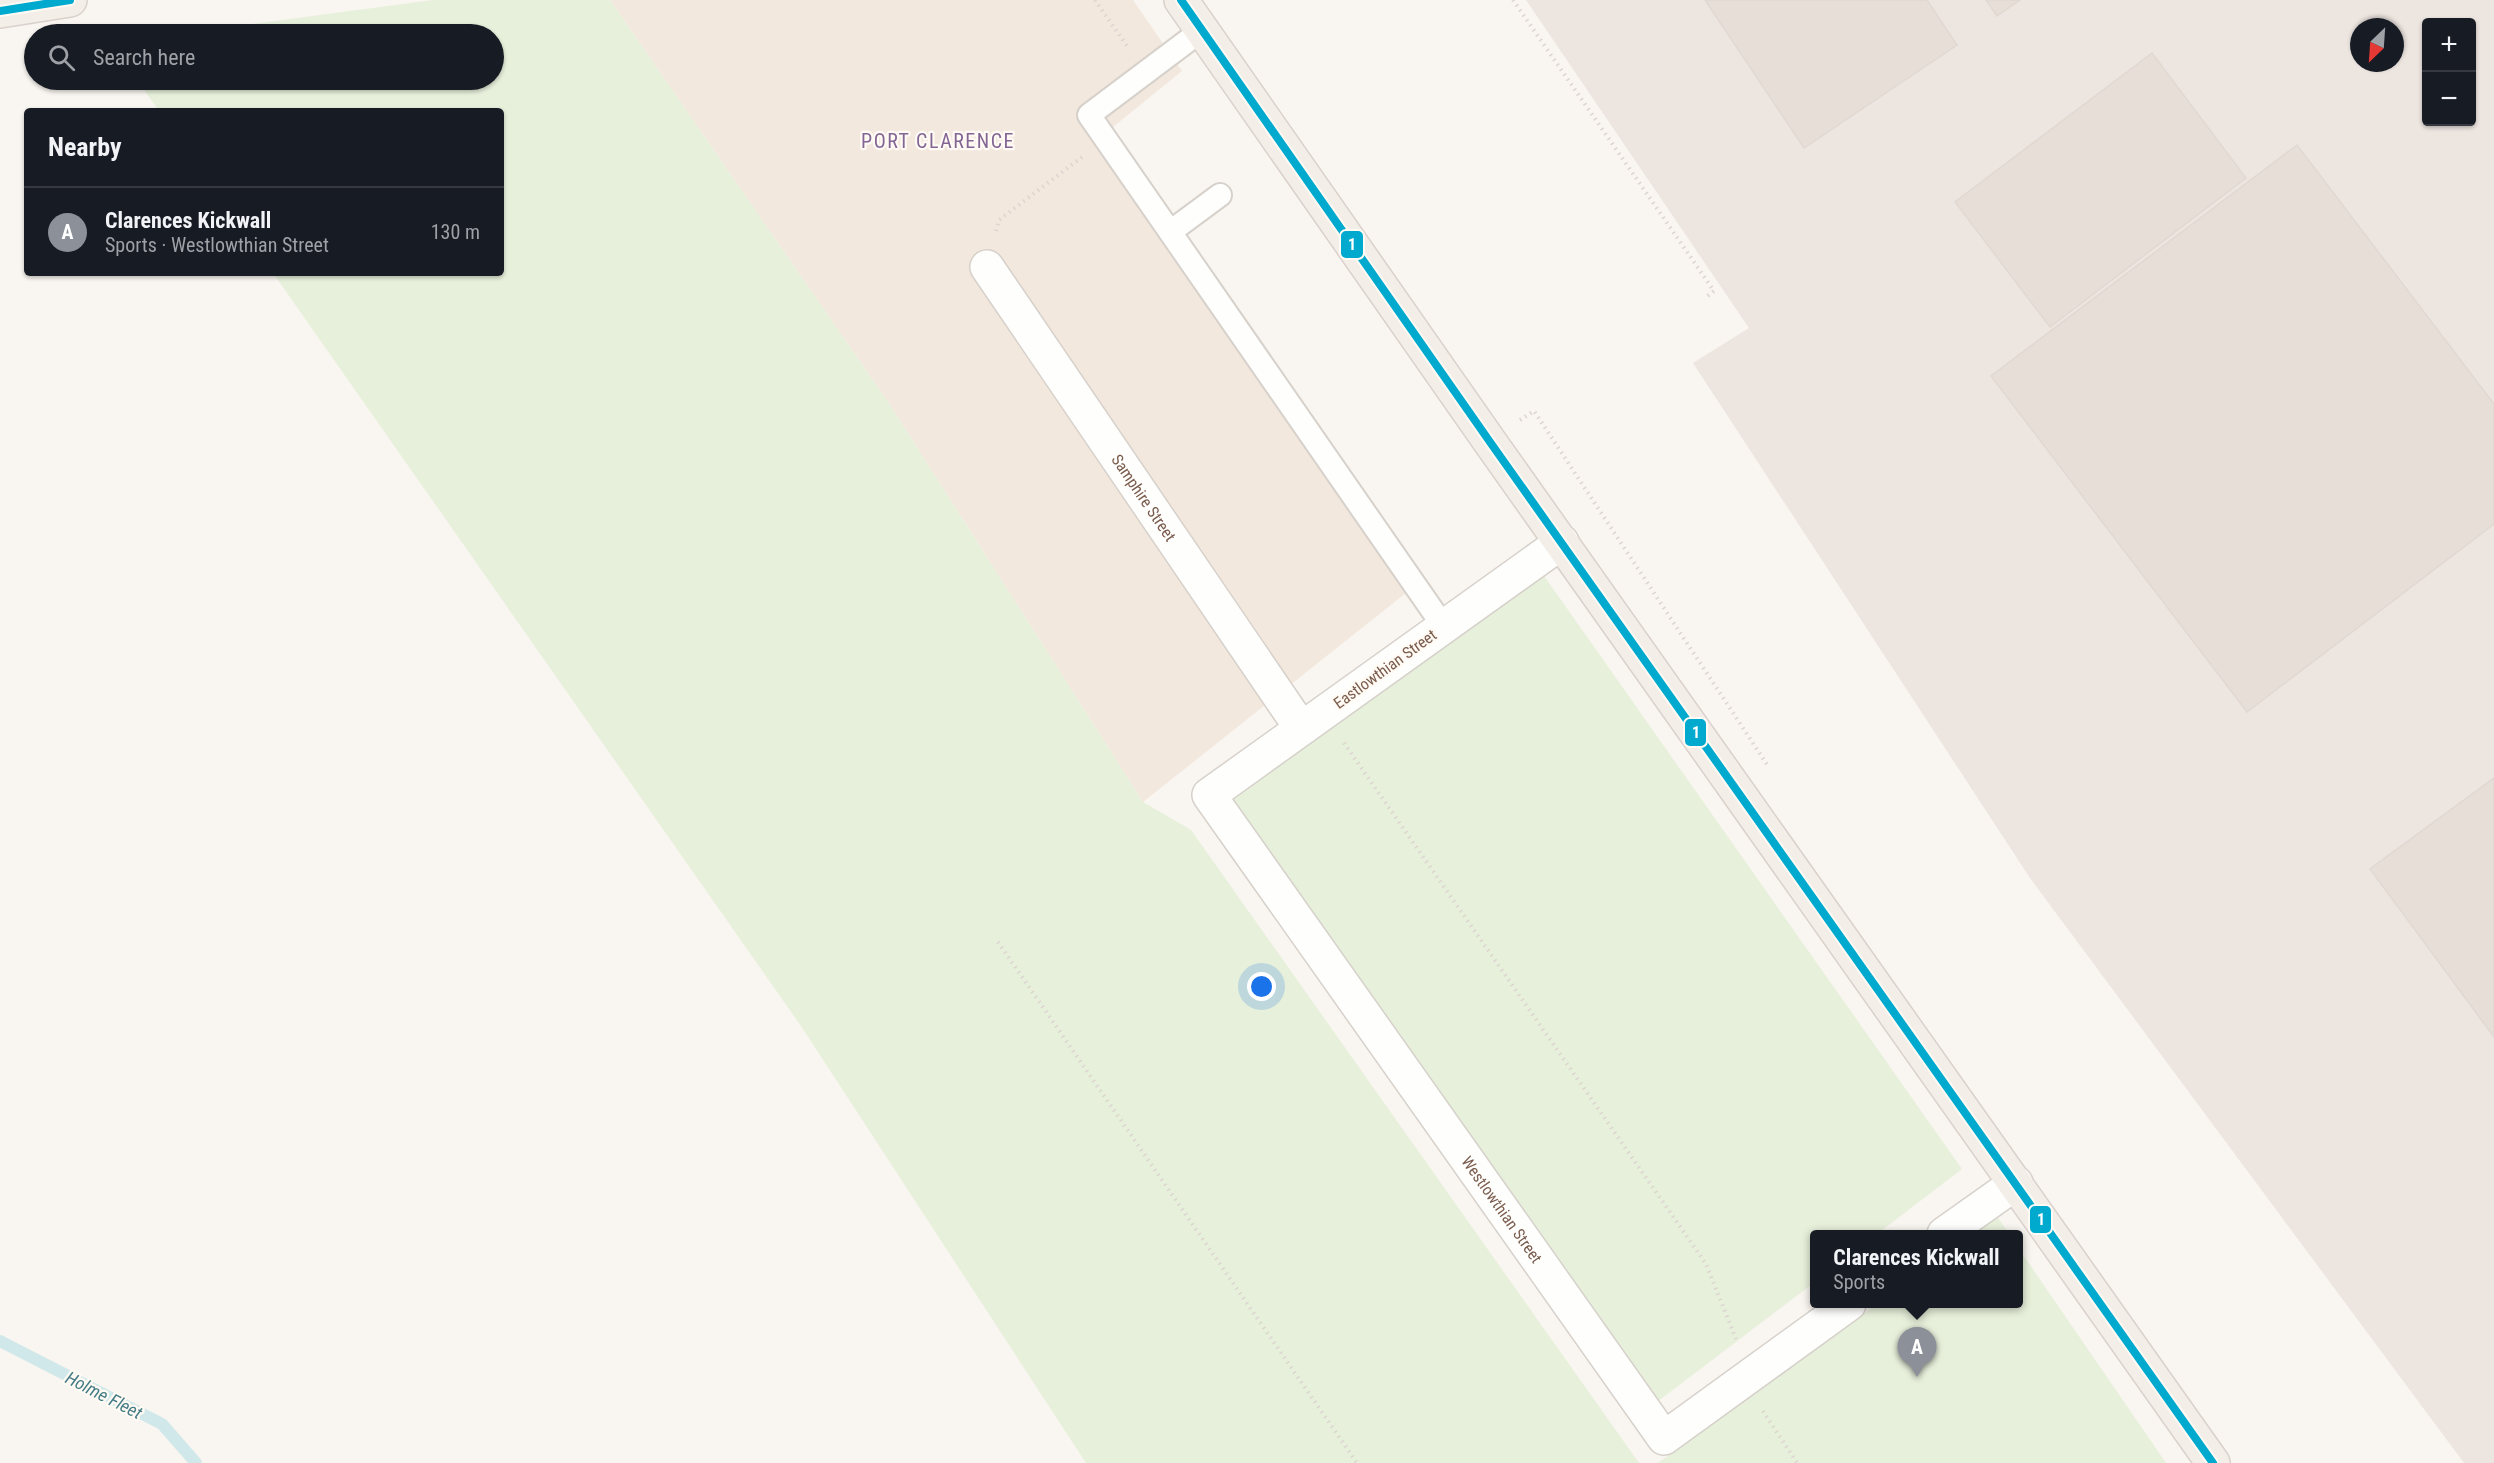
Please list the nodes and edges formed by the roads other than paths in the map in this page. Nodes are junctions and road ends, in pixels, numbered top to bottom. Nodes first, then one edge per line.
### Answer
1 (70, 0) edge
2 (1181, 0) edge
3 (0, 10) edge
4 (1202, 30) junction
5 (1221, 195) dead end
6 (1170, 232) junction
7 (987, 267) road end
8 (1562, 543) junction
9 (1444, 627) junction
10 (1312, 721) junction
11 (1209, 795) joint
12 (2016, 1183) junction
13 (1950, 1230) edge
14 (1843, 1308) edge
15 (2213, 1463) edge

1 - 3 main road
2 - 4 main road
4 - 6 lane
4 - 8 main road
5 - 6 lane
6 - 9 lane
7 - 10 street, Samphire Street
8 - 9 street, Eastlowthian Street
8 - 12 main road
9 - 10 street, Eastlowthian Street
10 - 11 street, Eastlowthian Street
11 - 14 street, Westlowthian Street
12 - 13 street
12 - 15 main road

